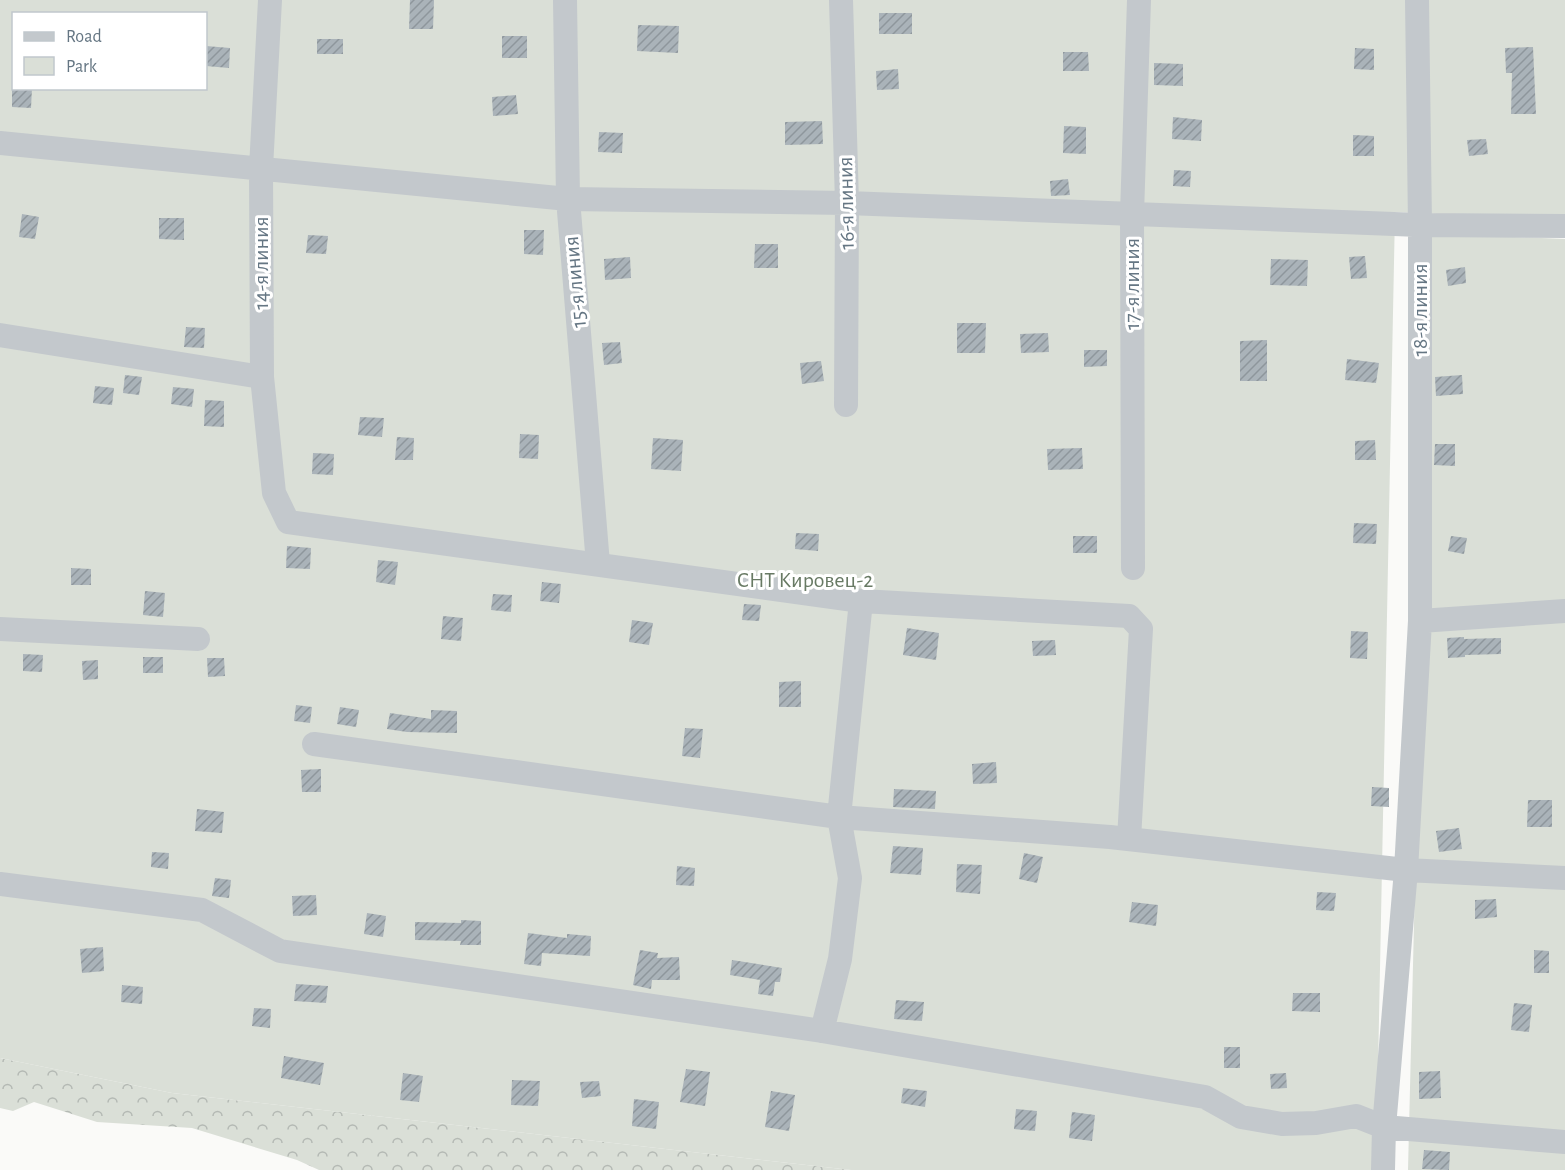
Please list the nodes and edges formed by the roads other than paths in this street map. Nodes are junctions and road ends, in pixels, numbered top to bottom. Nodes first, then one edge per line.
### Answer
1 (270, 0) edge
2 (565, 0) edge
3 (841, 0) edge
4 (1139, 0) edge
5 (1418, 0) edge
6 (0, 143) edge
7 (261, 168) junction
8 (568, 199) junction
9 (847, 203) junction
10 (1132, 214) junction
11 (1420, 225) junction
12 (1565, 226) edge
13 (0, 335) edge
14 (262, 377) junction
15 (846, 405) dead end
16 (598, 564) junction
17 (1133, 568) dead end
18 (861, 601) junction
19 (1565, 611) edge
20 (1420, 621) junction
21 (0, 629) edge
22 (198, 639) dead end
23 (314, 744) dead end
24 (839, 817) junction
25 (1129, 839) junction
26 (1406, 870) junction
27 (1565, 878) edge
28 (0, 884) edge
29 (822, 1031) junction
30 (1384, 1127) junction
31 (1565, 1142) edge
32 (1383, 1170) edge

1 - 7 street, 14-я линия
2 - 8 street, 15-я линия
3 - 9 street, 16-я линия
4 - 10 street, 17-я линия
5 - 11 street, 18-я линия
6 - 7 street
7 - 8 street
7 - 14 street, 14-я линия
8 - 9 street
8 - 16 street, 15-я линия
9 - 10 street
9 - 15 street, 16-я линия
10 - 11 street
10 - 17 street, 17-я линия
11 - 12 street
11 - 20 street, 18-я линия
13 - 14 street
14 - 16 street, 14-я линия
16 - 18 street
18 - 24 street
18 - 25 street
19 - 20 street
20 - 26 street, 18-я линия
21 - 22 street
23 - 24 street
24 - 25 street
24 - 29 street
25 - 26 street
26 - 27 street
26 - 30 street, 18-я линия
28 - 29 street
29 - 30 street
30 - 31 street
30 - 32 street, 18-я линия

